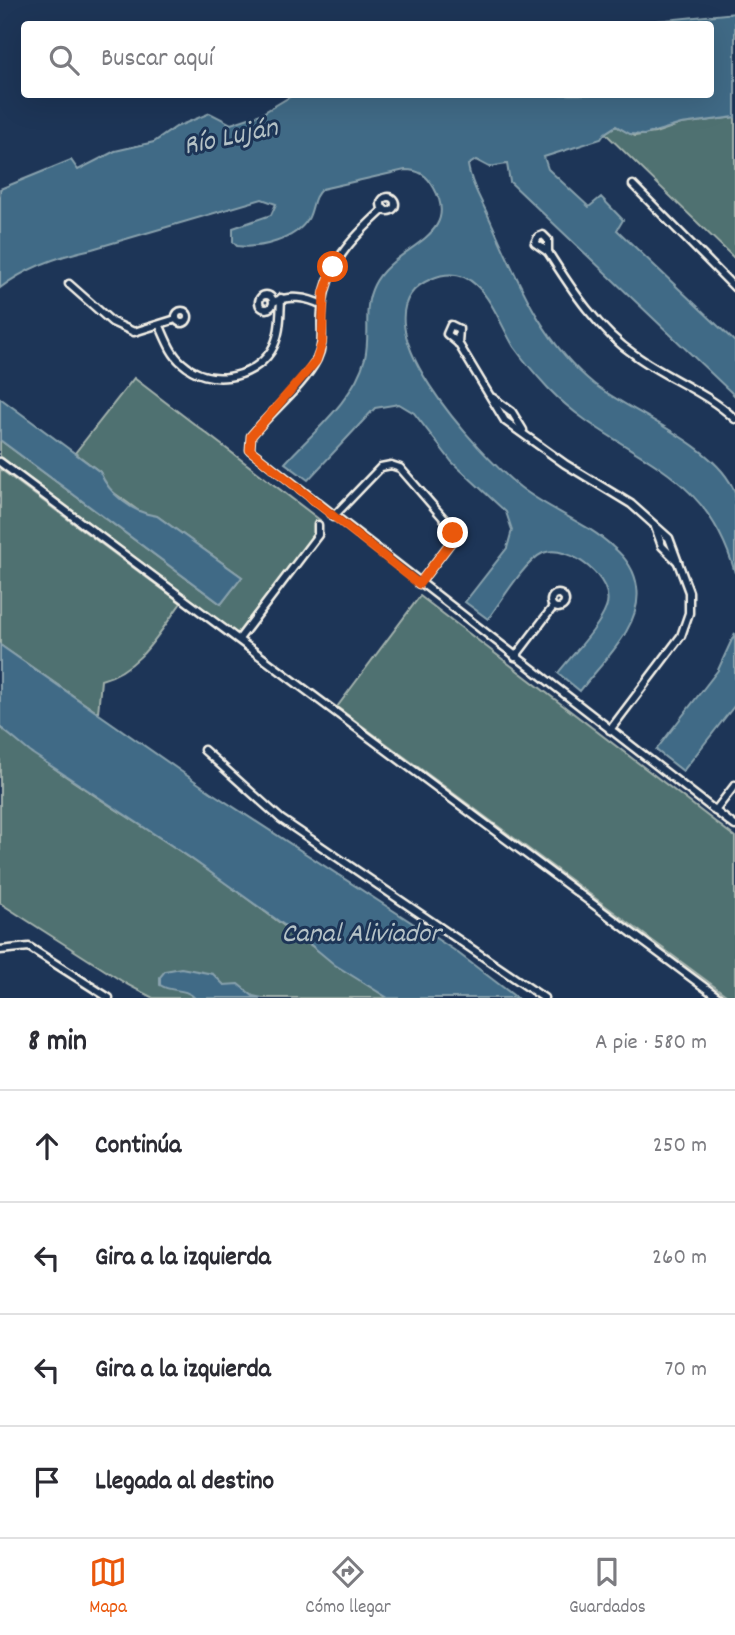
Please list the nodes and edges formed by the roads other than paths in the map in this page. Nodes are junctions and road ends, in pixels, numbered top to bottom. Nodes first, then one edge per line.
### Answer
1 (633, 185) dead end
2 (384, 209) dead end
3 (548, 252) dead end
4 (69, 284) dead end
5 (735, 288) edge
6 (281, 298) junction
7 (273, 302) dead end
8 (322, 305) junction
9 (176, 319) dead end
10 (160, 326) junction
11 (458, 342) dead end
12 (491, 397) junction
13 (735, 419) edge
14 (524, 433) junction
15 (0, 462) edge
16 (333, 517) junction
17 (318, 525) dead end
18 (419, 584) junction
19 (553, 607) dead end
20 (239, 639) junction
21 (515, 657) junction
22 (610, 730) junction
23 (204, 750) dead end
24 (735, 785) edge
25 (715, 811) junction
26 (735, 826) edge
27 (0, 950) edge
28 (109, 998) edge
29 (544, 998) edge
30 (719, 998) edge

1 - 5 street
2 - 8 street
3 - 13 street
4 - 10 street
6 - 7 street
6 - 8 street
6 - 10 street
8 - 16 street
9 - 10 street
11 - 12 street
12 - 14 street
12 - 14 street
14 - 22 street
15 - 20 street
16 - 18 street
16 - 18 street
17 - 20 street
18 - 21 street
19 - 21 street
20 - 30 street
21 - 22 street
22 - 25 street
23 - 29 street
24 - 25 street
25 - 26 street
27 - 28 street

